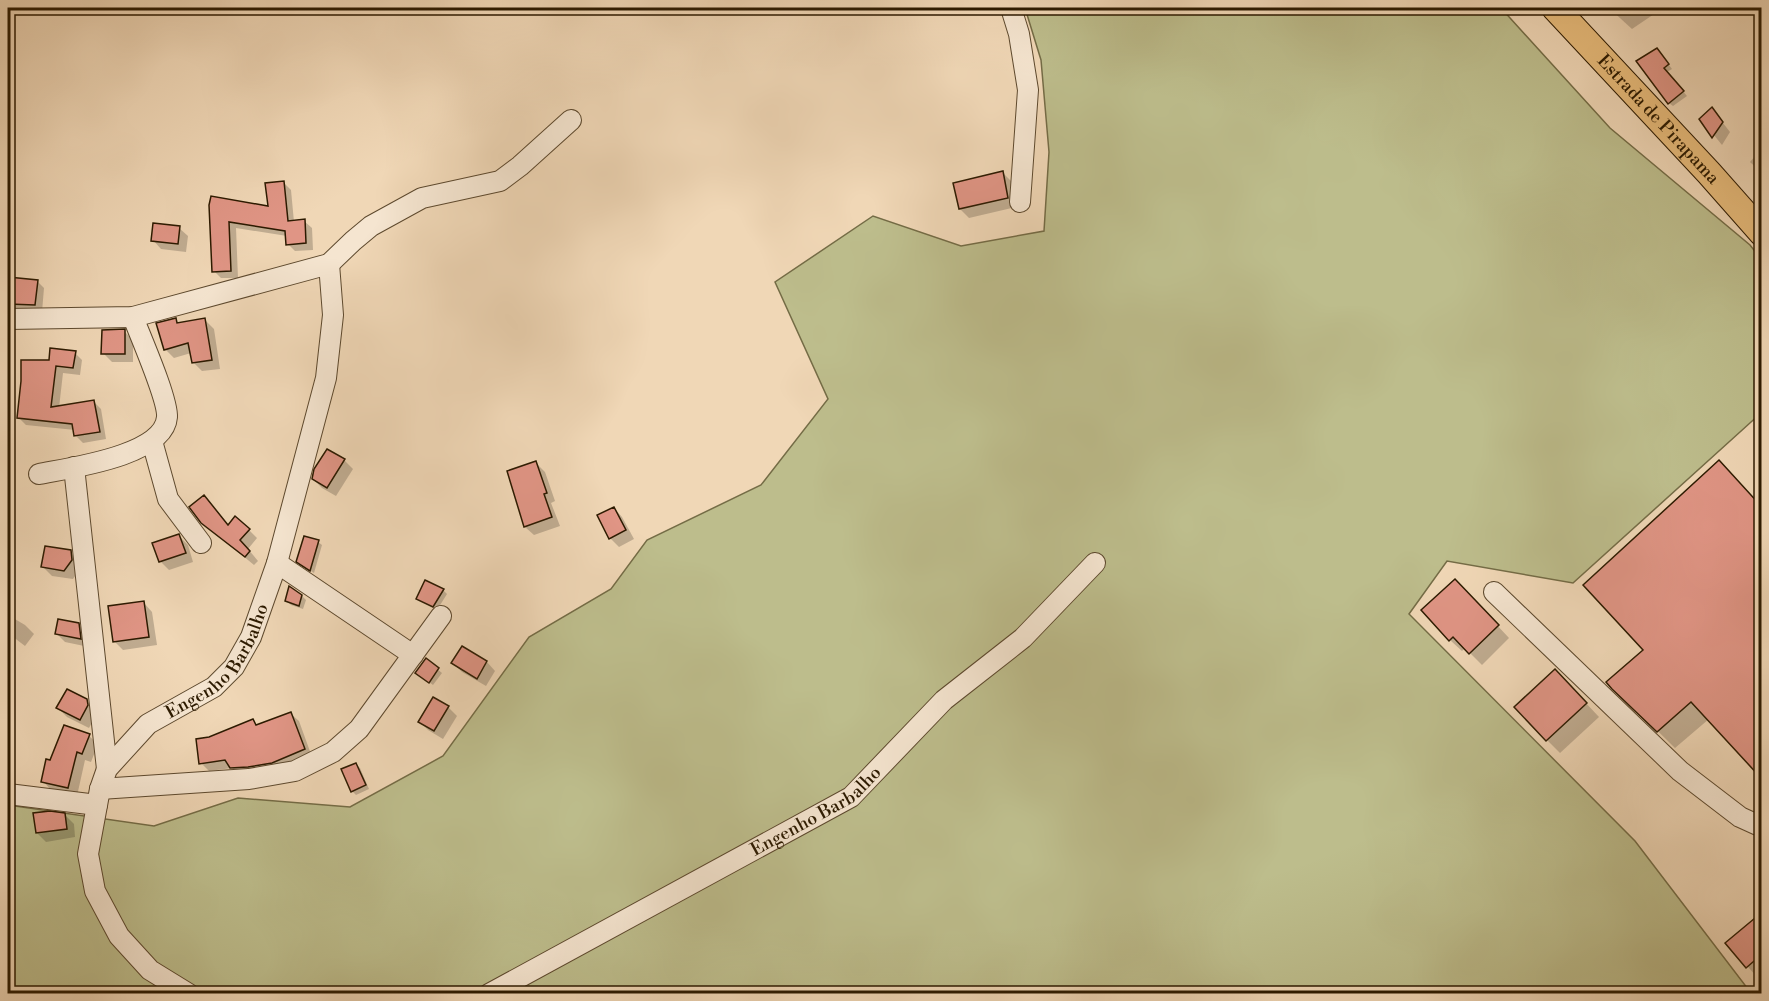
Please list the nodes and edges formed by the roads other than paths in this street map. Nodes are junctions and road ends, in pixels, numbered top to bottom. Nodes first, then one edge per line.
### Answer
1 (1011, 8) edge
2 (1555, 8) edge
3 (571, 120) dead end
4 (1020, 202) dead end
5 (1761, 232) edge
6 (329, 264) junction
7 (133, 317) junction
8 (8, 319) edge
9 (152, 441) junction
10 (74, 467) junction
11 (39, 474) dead end
12 (201, 543) dead end
13 (277, 563) junction
14 (1095, 563) dead end
15 (1494, 592) dead end
16 (441, 616) dead end
17 (413, 655) junction
18 (107, 770) junction
19 (8, 794) edge
20 (98, 797) junction
21 (1761, 827) edge
22 (189, 993) edge
23 (489, 993) edge

1 - 4 street
2 - 5 main road, Estrada de Pirapama
3 - 6 street
6 - 7 street
6 - 13 street, Engenho Barbalho
7 - 8 street
7 - 9 street
9 - 10 street
9 - 12 street
10 - 11 street
10 - 18 street
13 - 17 street
13 - 18 street, Engenho Barbalho
14 - 23 street, Engenho Barbalho
15 - 21 street
16 - 17 street
17 - 20 street
18 - 20 street, Engenho Barbalho
19 - 20 street
20 - 22 street, Engenho Barbalho

